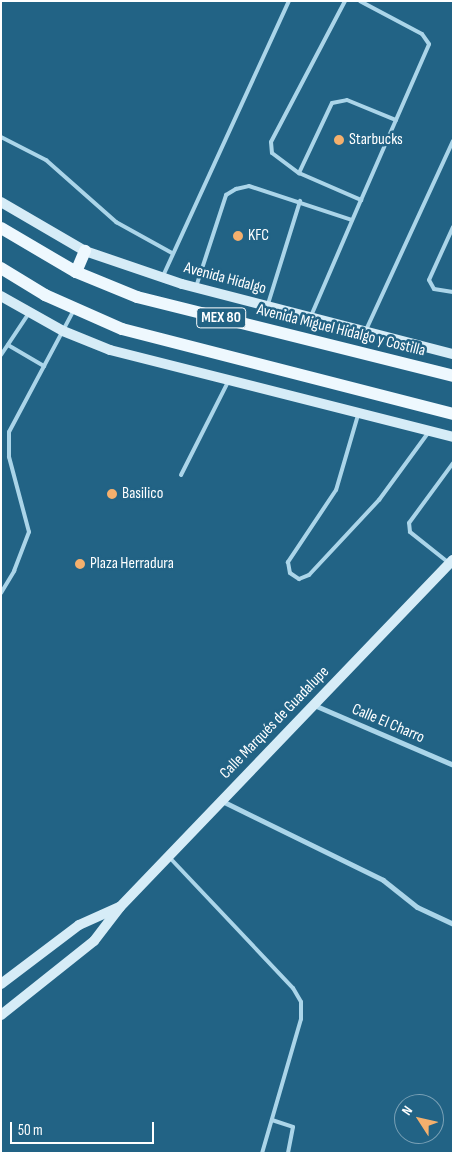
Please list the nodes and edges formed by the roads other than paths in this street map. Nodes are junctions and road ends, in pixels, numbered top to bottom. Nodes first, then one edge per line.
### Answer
1 (289, 1) edge
2 (345, 1) edge
3 (360, 1) edge
4 (396, 120) junction
5 (1, 137) edge
6 (453, 142) edge
7 (299, 173) junction
8 (361, 200) junction
9 (300, 201) junction
10 (1, 202) edge
11 (352, 220) junction
12 (453, 227) edge
13 (1, 228) edge
14 (84, 251) junction
15 (172, 253) junction
16 (1, 268) edge
17 (76, 272) junction
18 (162, 277) junction
19 (196, 287) junction
20 (453, 292) edge
21 (1, 296) edge
22 (267, 306) junction
23 (75, 308) junction
24 (30, 313) junction
25 (310, 318) junction
26 (63, 331) junction
27 (365, 332) junction
28 (8, 345) junction
29 (1, 354) edge
30 (453, 354) edge
31 (44, 366) junction
32 (453, 376) edge
33 (229, 380) junction
34 (358, 413) junction
35 (453, 414) edge
36 (430, 431) junction
37 (453, 437) edge
38 (453, 463) edge
39 (181, 475) dead end
40 (452, 563) edge
41 (1, 593) edge
42 (314, 705) junction
43 (453, 765) edge
44 (222, 800) junction
45 (169, 856) junction
46 (120, 907) junction
47 (453, 924) edge
48 (1, 984) edge
49 (1, 1015) edge
50 (272, 1120) junction
51 (262, 1153) edge
52 (288, 1153) edge

1 - 15 lane
2 - 7 lane
3 - 4 lane
4 - 7 lane
4 - 8 lane
5 - 15 lane
6 - 27 lane
7 - 8 lane
8 - 11 lane
9 - 11 lane
9 - 19 lane
9 - 22 lane
10 - 14 street, Avenida Hidalgo
11 - 25 lane
12 - 20 lane
13 - 17 main road, Avenida Miguel Hidalgo y Costilla / MEX 80
14 - 17 main road
14 - 18 street, Avenida Hidalgo
15 - 18 lane
16 - 23 main road, MEX 80
17 - 32 main road, Avenida Miguel Hidalgo y Costilla / MEX 80
18 - 19 street, Avenida Hidalgo
19 - 22 street, Avenida Hidalgo
21 - 24 street
22 - 25 street, Avenida Hidalgo
23 - 26 lane
23 - 35 main road, MEX 80
24 - 26 street
24 - 28 lane
25 - 27 street, Avenida Hidalgo
26 - 31 lane
26 - 33 street
27 - 30 street, Avenida Hidalgo
28 - 29 lane
28 - 31 lane
31 - 41 lane
33 - 34 street
33 - 39 lane
34 - 36 street
34 - 36 lane
36 - 37 street
38 - 40 lane
40 - 42 street, Calle Marqués de Guadalupe
42 - 43 street, Calle El Charro
42 - 44 street, Calle Marqués de Guadalupe
44 - 45 street, Calle Marqués de Guadalupe
44 - 47 street
45 - 46 street, Calle Marqués de Guadalupe
45 - 50 lane
46 - 48 street, Calle Marqués de Guadalupe
46 - 49 street, Calle Marqués de Guadalupe
50 - 51 lane
50 - 52 lane

